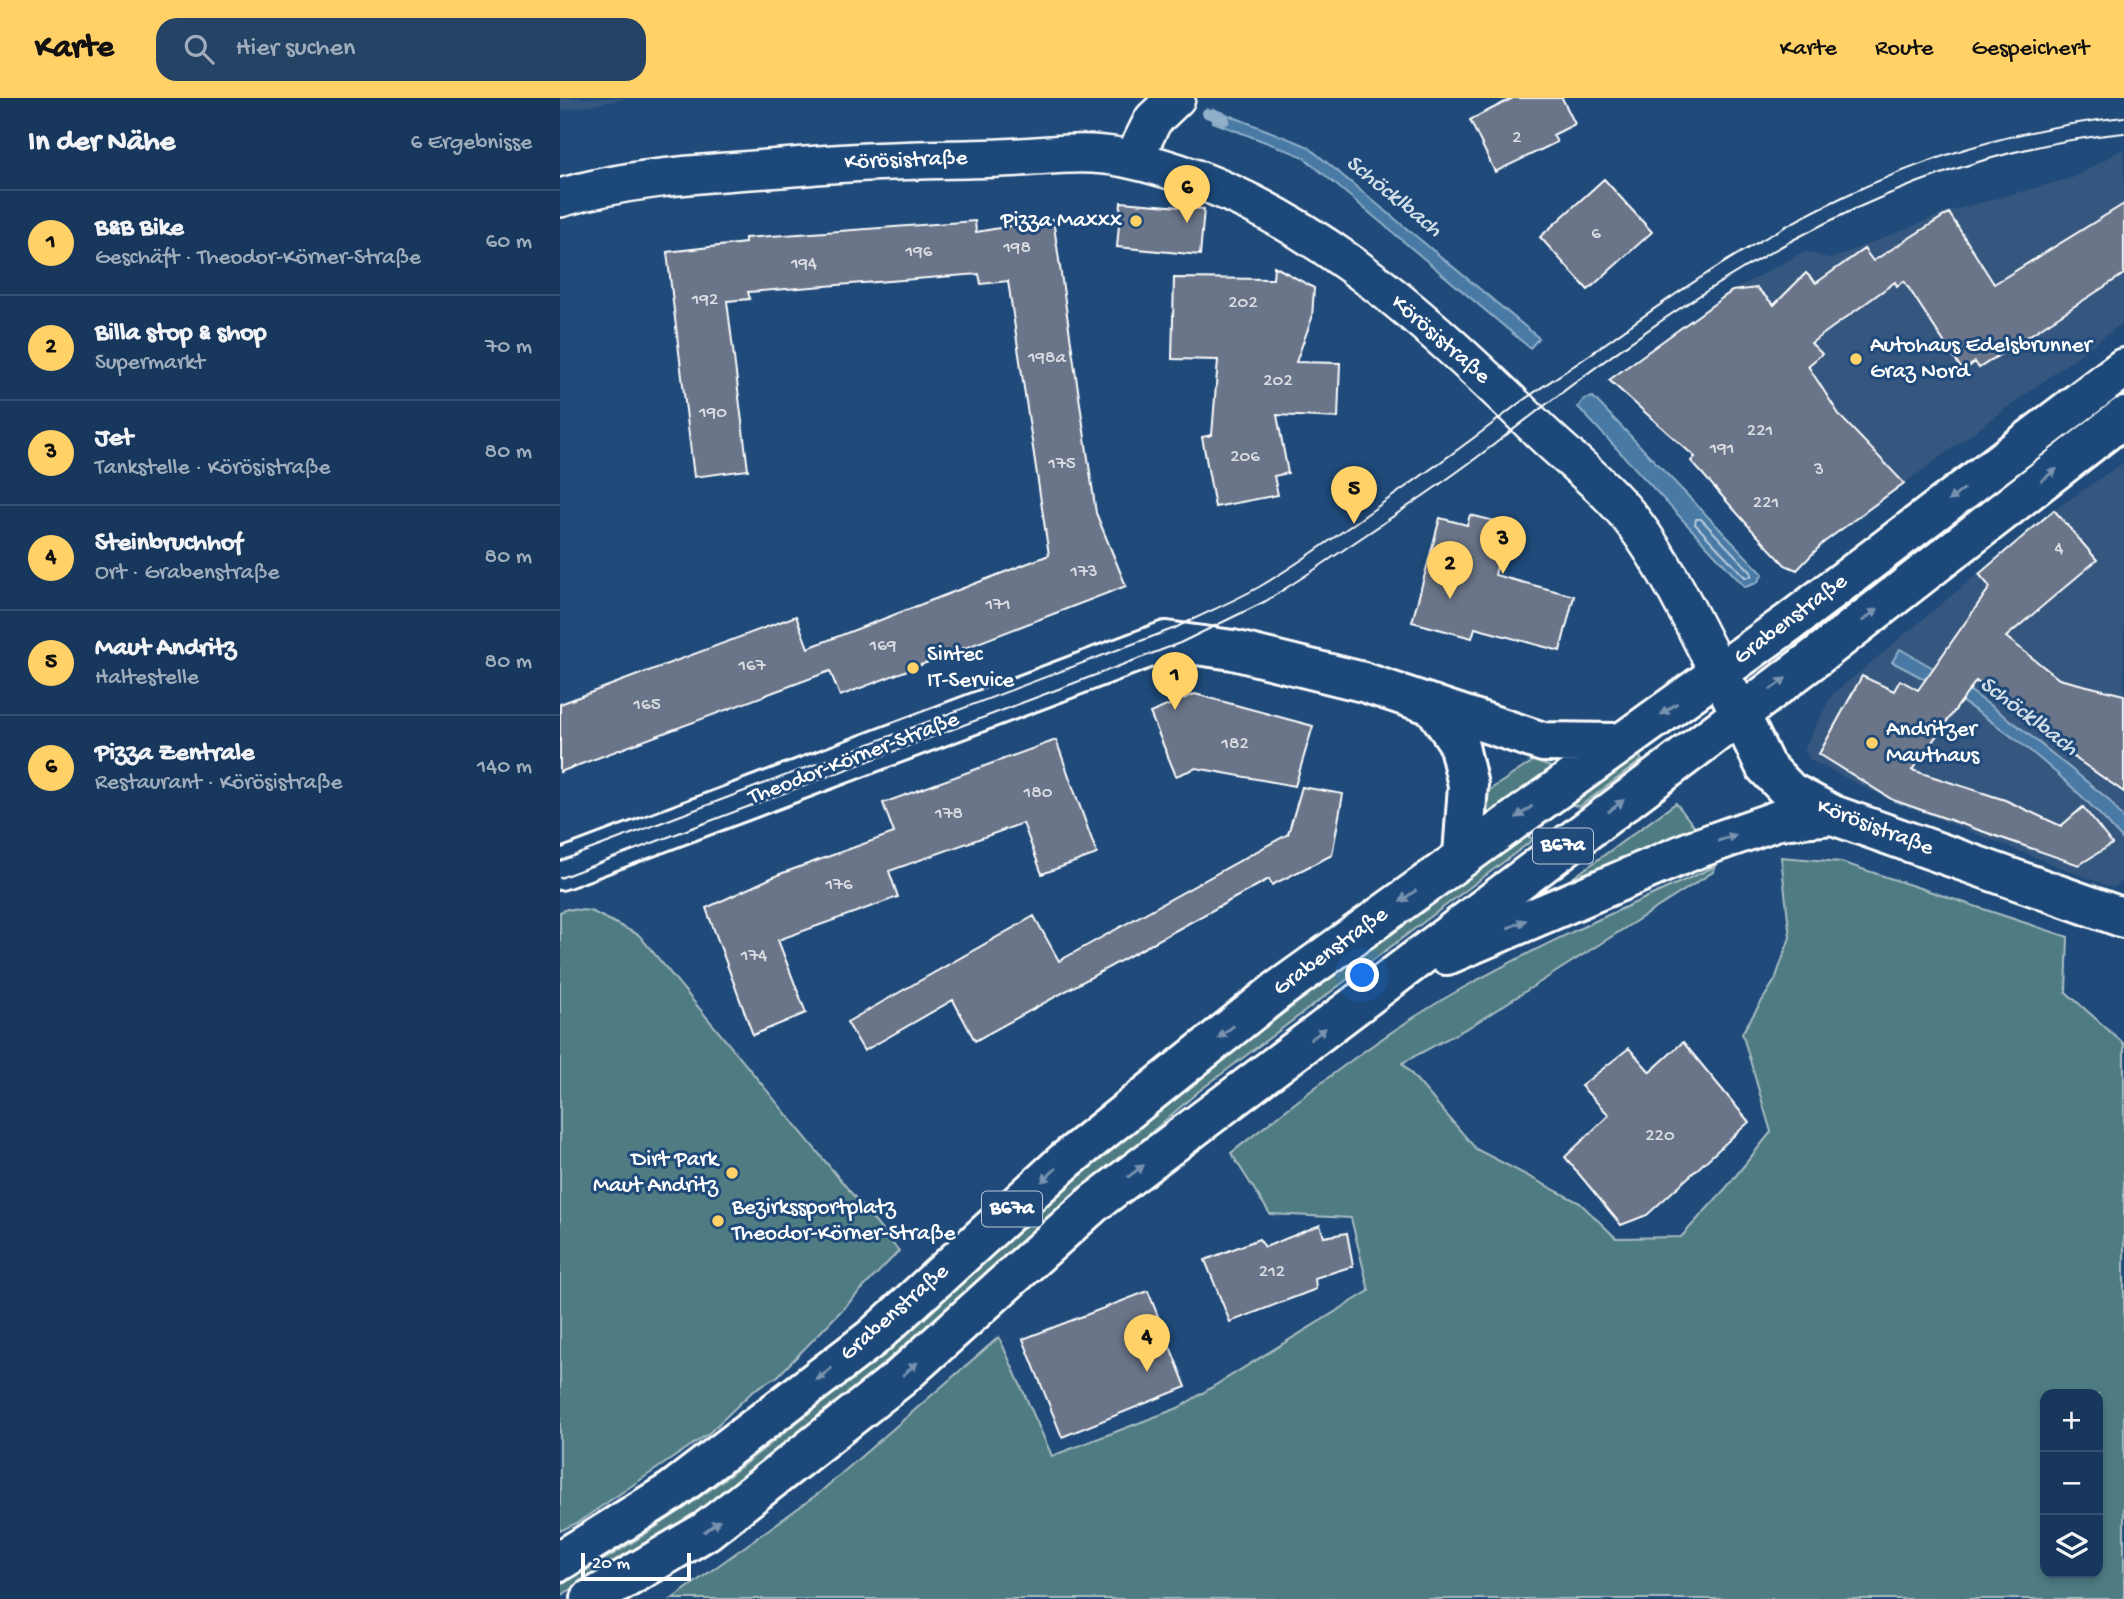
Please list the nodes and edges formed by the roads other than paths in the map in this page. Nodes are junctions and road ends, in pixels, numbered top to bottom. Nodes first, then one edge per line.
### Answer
1 (1167, 106) edge
2 (1133, 160) junction
3 (560, 198) edge
4 (2124, 368) edge
5 (2124, 417) edge
6 (1719, 673) junction
7 (1433, 705) junction
8 (1740, 712) junction
9 (1619, 743) junction
10 (1833, 815) junction
11 (1463, 855) junction
12 (560, 870) edge
13 (2124, 918) edge
14 (1387, 982) junction
15 (560, 1561) edge
16 (591, 1599) edge

1 - 2 street
2 - 3 street, Körösistraße
2 - 6 street, Körösistraße
4 -> 6 main road, Grabenstraße / B67a
8 -> 5 main road, Grabenstraße / B67a
6 - 8 main road, Körösistraße
6 -> 9 main road, Grabenstraße / B67a
7 - 9 main road, Theodor-Körner-Straße
7 - 11 main road
7 - 12 main road, Theodor-Körner-Straße
8 - 10 main road, Körösistraße
14 -> 8 main road, Grabenstraße / B67a
9 -> 11 main road, Grabenstraße / B67a
10 - 13 main road, Körösistraße
14 -> 10 main road
11 -> 15 main road, Grabenstraße / B67a
16 -> 14 main road, Grabenstraße / B67a

